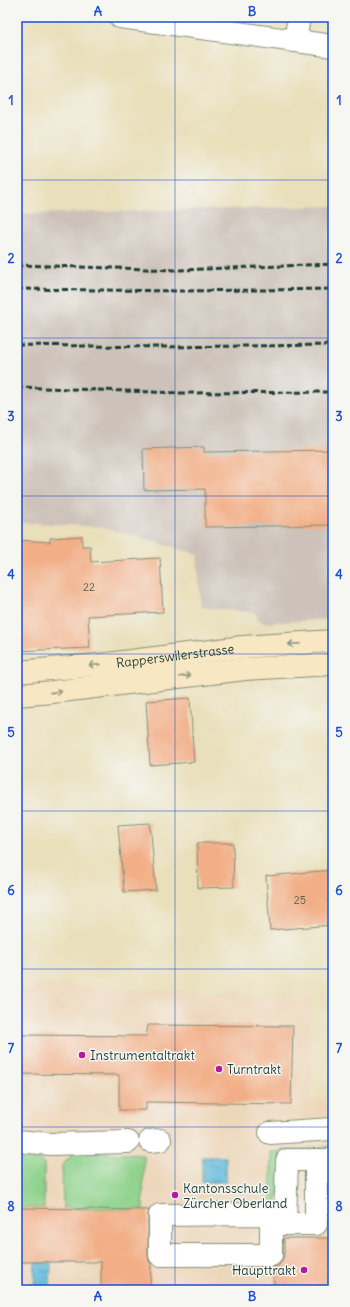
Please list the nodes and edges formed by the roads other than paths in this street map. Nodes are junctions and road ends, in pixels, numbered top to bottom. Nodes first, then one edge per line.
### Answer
1 (120, 17) edge
2 (299, 17) edge
3 (295, 41) junction
4 (333, 46) edge
5 (333, 641) edge
6 (333, 664) edge
7 (17, 672) edge
8 (17, 694) edge
9 (333, 1129) edge
10 (270, 1133) dead end
11 (17, 1140) edge
12 (128, 1142) dead end
13 (333, 1160) edge
14 (333, 1172) edge
15 (271, 1214) joint

1 - 3 street
2 - 3 street
3 - 4 street
5 -> 7 main road, Rapperswilerstrasse
8 -> 6 main road, Rapperswilerstrasse
9 - 10 street
11 - 12 street
13 - 14 street
15 - 15 street

